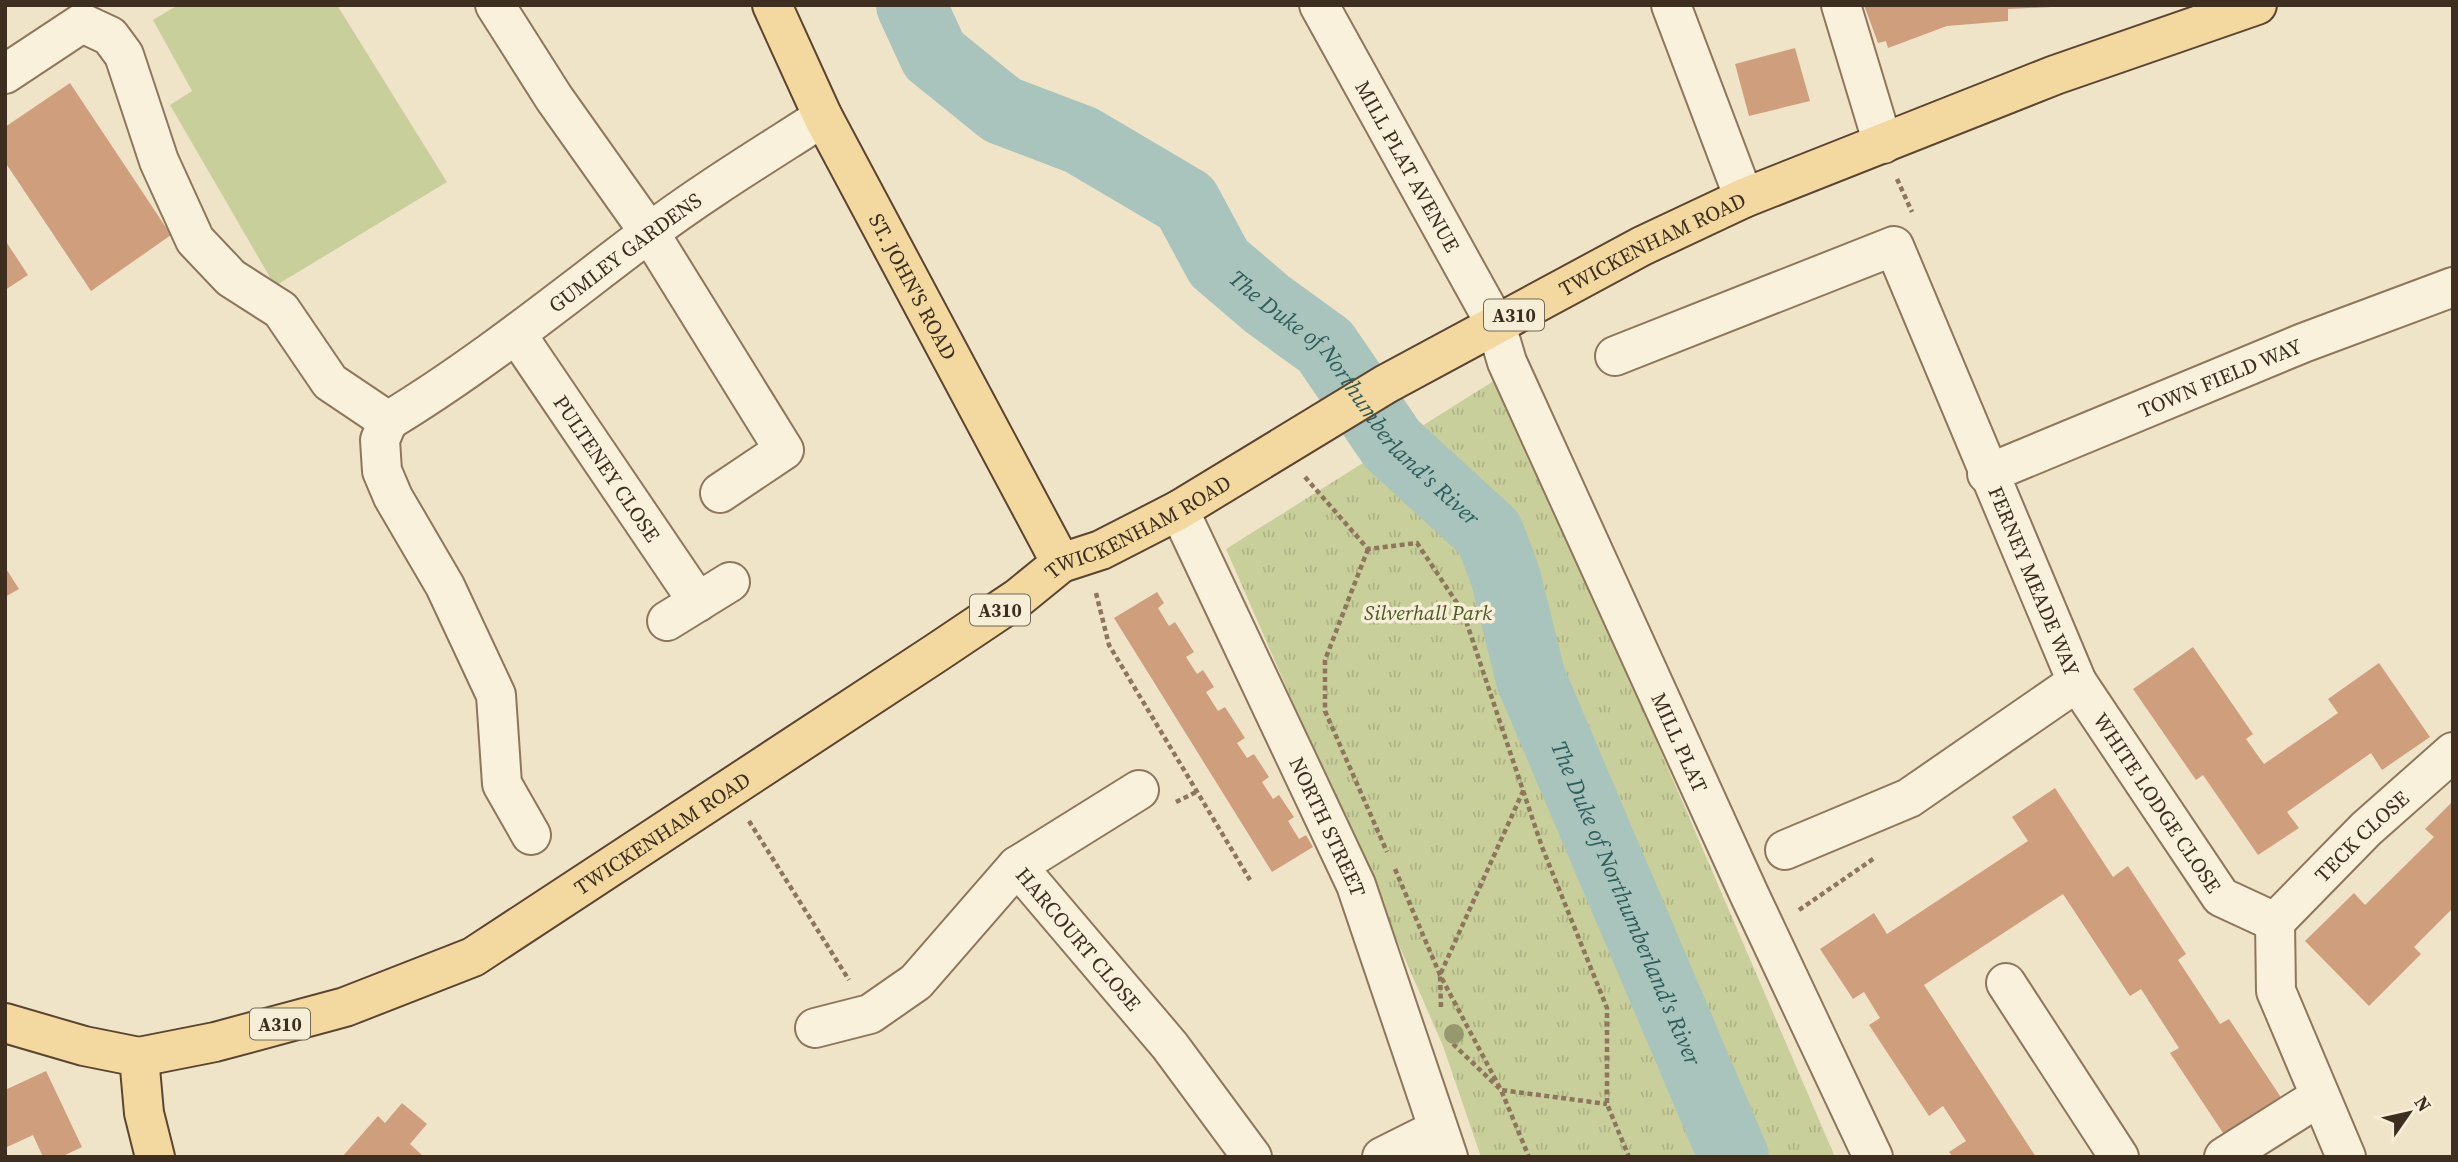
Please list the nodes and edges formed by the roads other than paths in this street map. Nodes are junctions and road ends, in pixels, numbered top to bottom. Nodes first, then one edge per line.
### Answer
1 (495, 5) edge
2 (772, 5) edge
3 (1319, 5) edge
4 (1671, 5) edge
5 (1841, 5) edge
6 (2251, 6) edge
7 (5, 74) edge
8 (823, 117) junction
9 (1883, 144) junction
10 (1744, 198) junction
11 (649, 232) junction
12 (2453, 287) edge
13 (1496, 325) junction
14 (516, 335) junction
15 (1615, 356) dead end
16 (388, 421) junction
17 (1987, 474) junction
18 (720, 493) dead end
19 (1179, 510) junction
20 (1071, 560) junction
21 (730, 582) dead end
22 (2077, 682) junction
23 (2453, 752) edge
24 (1139, 790) dead end
25 (531, 835) dead end
26 (1785, 850) dead end
27 (1017, 866) junction
28 (2275, 922) junction
29 (2006, 983) dead end
30 (5, 1023) edge
31 (815, 1028) dead end
32 (139, 1057) junction
33 (2319, 1097) junction
34 (1443, 1143) edge
35 (155, 1157) edge
36 (1252, 1157) edge
37 (1382, 1157) edge
38 (1874, 1157) edge
39 (2119, 1157) edge
40 (2224, 1157) edge
41 (2346, 1157) edge

1 - 11 street
2 - 8 main road, ST. JOHN'S ROAD
3 - 13 street, MILL PLAT AVENUE
4 - 10 street
5 - 9 street
6 - 9 main road, TWICKENHAM ROAD / A310
7 - 16 street
8 - 11 street, GUMLEY GARDENS
8 - 20 main road, ST. JOHN'S ROAD
9 - 10 main road, TWICKENHAM ROAD / A310
10 - 13 main road, TWICKENHAM ROAD / A310
11 - 14 street, GUMLEY GARDENS
11 - 18 street
12 - 17 street, TOWN FIELD WAY
13 - 19 main road, TWICKENHAM ROAD / A310
13 - 38 street, MILL PLAT
14 - 16 street, GUMLEY GARDENS
14 - 21 street, PULTENEY CLOSE
15 - 17 street, FERNEY MEADE WAY
16 - 25 street
17 - 22 street, FERNEY MEADE WAY
19 - 20 main road, TWICKENHAM ROAD / A310
19 - 34 street, NORTH STREET
20 - 32 main road, TWICKENHAM ROAD / A310
22 - 26 street, FERNEY MEADE WAY
22 - 28 street, WHITE LODGE CLOSE
23 - 28 street, TECK CLOSE
24 - 27 street
27 - 31 street, HARCOURT CLOSE
27 - 36 street, HARCOURT CLOSE
28 - 33 street
29 - 39 street
30 - 32 main road, TWICKENHAM ROAD / A310
32 - 35 main road
33 - 40 street
33 - 41 street
34 - 37 street

